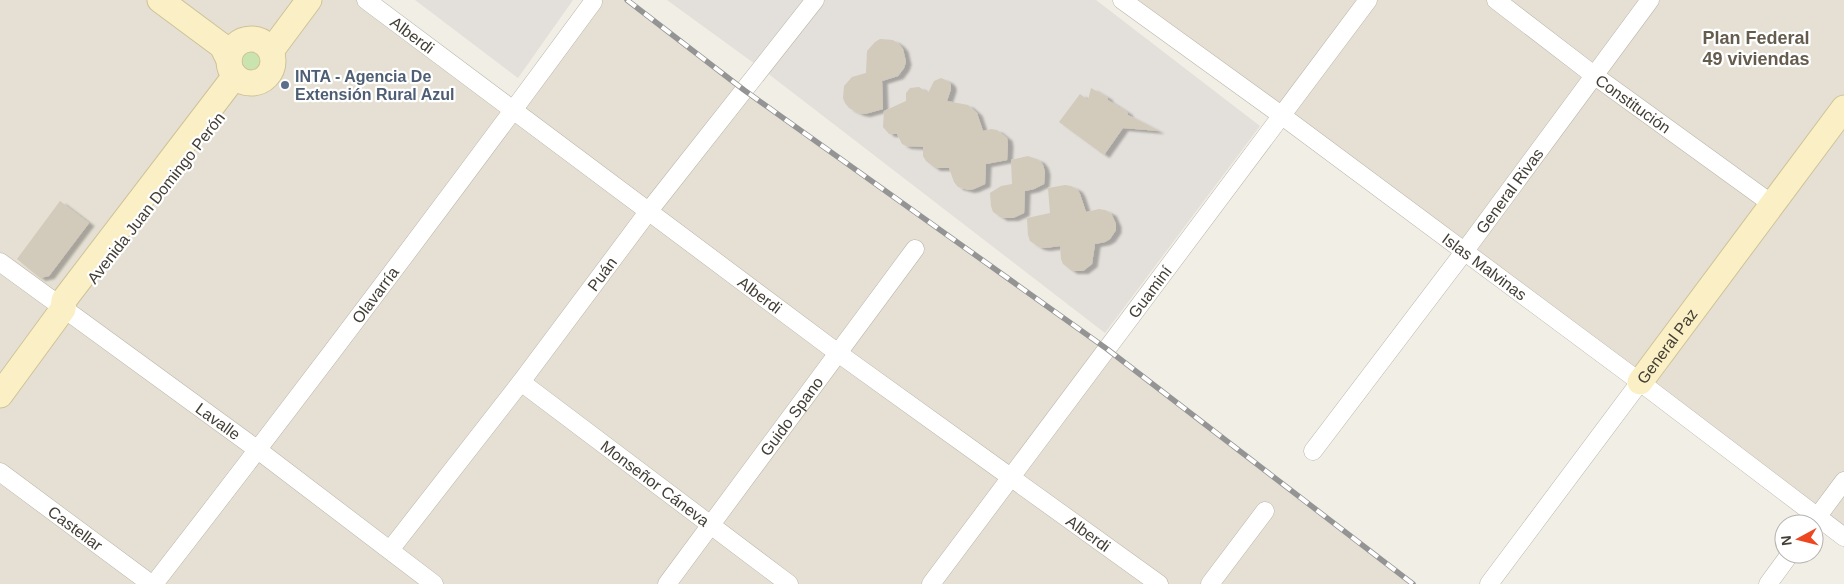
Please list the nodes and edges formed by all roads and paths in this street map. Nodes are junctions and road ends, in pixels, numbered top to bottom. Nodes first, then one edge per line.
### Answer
1 (160, 0) edge
2 (178, 0) edge
3 (289, 0) edge
4 (309, 0) edge
5 (366, 0) edge
6 (815, 0) edge
7 (1122, 0) edge
8 (1368, 0) edge
9 (1496, 0) edge
10 (1650, 0) edge
11 (593, 2) dead end
12 (246, 58) junction
13 (1595, 76) junction
14 (1844, 108) edge
15 (513, 111) junction
16 (1281, 116) junction
17 (1772, 204) junction
18 (648, 212) junction
19 (915, 249) dead end
20 (1464, 252) junction
21 (0, 262) edge
22 (63, 309) junction
23 (838, 353) junction
24 (521, 382) junction
25 (1640, 382) junction
26 (0, 396) edge
27 (258, 450) junction
28 (1313, 451) dead end
29 (0, 472) edge
30 (1011, 477) junction
31 (1844, 481) edge
32 (1265, 511) dead end
33 (1807, 514) edge
34 (1819, 514) edge
35 (710, 525) junction
36 (1824, 525) edge
37 (1844, 537) edge
38 (390, 550) junction
39 (1783, 564) edge
40 (152, 584) edge
41 (434, 584) edge
42 (666, 584) edge
43 (789, 584) edge
44 (931, 584) edge
45 (1159, 584) edge
46 (1210, 584) edge
47 (1489, 584) edge
48 (1768, 584) edge

1 - 12 main road
2 - 12 main road
3 - 12 main road, Avenida Juan Domingo Perón
4 - 12 main road, Avenida Juan Domingo Perón
5 - 15 street, Alberdi
6 - 18 street, Puán
7 - 16 street, Islas Malvinas
8 - 16 street, Guaminí
9 - 13 street, Constitución
10 - 13 street, General Rivas
11 - 15 street, Olavarría
12 - 22 main road, Avenida Juan Domingo Perón
13 - 17 street, Constitución
13 - 20 street, General Rivas
14 - 17 main road, General Paz
15 - 18 street, Alberdi
15 - 27 street, Olavarría
16 - 20 street, Islas Malvinas
16 - 30 street, Guaminí
17 - 25 main road, General Paz
18 - 23 street, Alberdi
18 - 24 street, Puán
19 - 23 street, Guido Spano
20 - 25 street, Islas Malvinas
20 - 28 street, General Rivas
21 - 22 street, Lavalle
22 - 26 main road, Avenida Juan Domingo Perón
22 - 27 street, Lavalle
23 - 30 street, Alberdi
23 - 35 street, Guido Spano
24 - 35 street, Monseñor Cáneva
24 - 38 street, Puán
25 - 33 street, Islas Malvinas
25 - 47 street, General Paz
27 - 38 street, Lavalle
27 - 40 street, Olavarría
29 - 40 street, Castellar
30 - 44 street, Guaminí
30 - 45 street, Alberdi
31 - 34 street
32 - 46 street
35 - 42 street, Guido Spano
35 - 43 street, Monseñor Cáneva
36 - 37 street, Islas Malvinas
38 - 41 street, Lavalle
39 - 48 street

